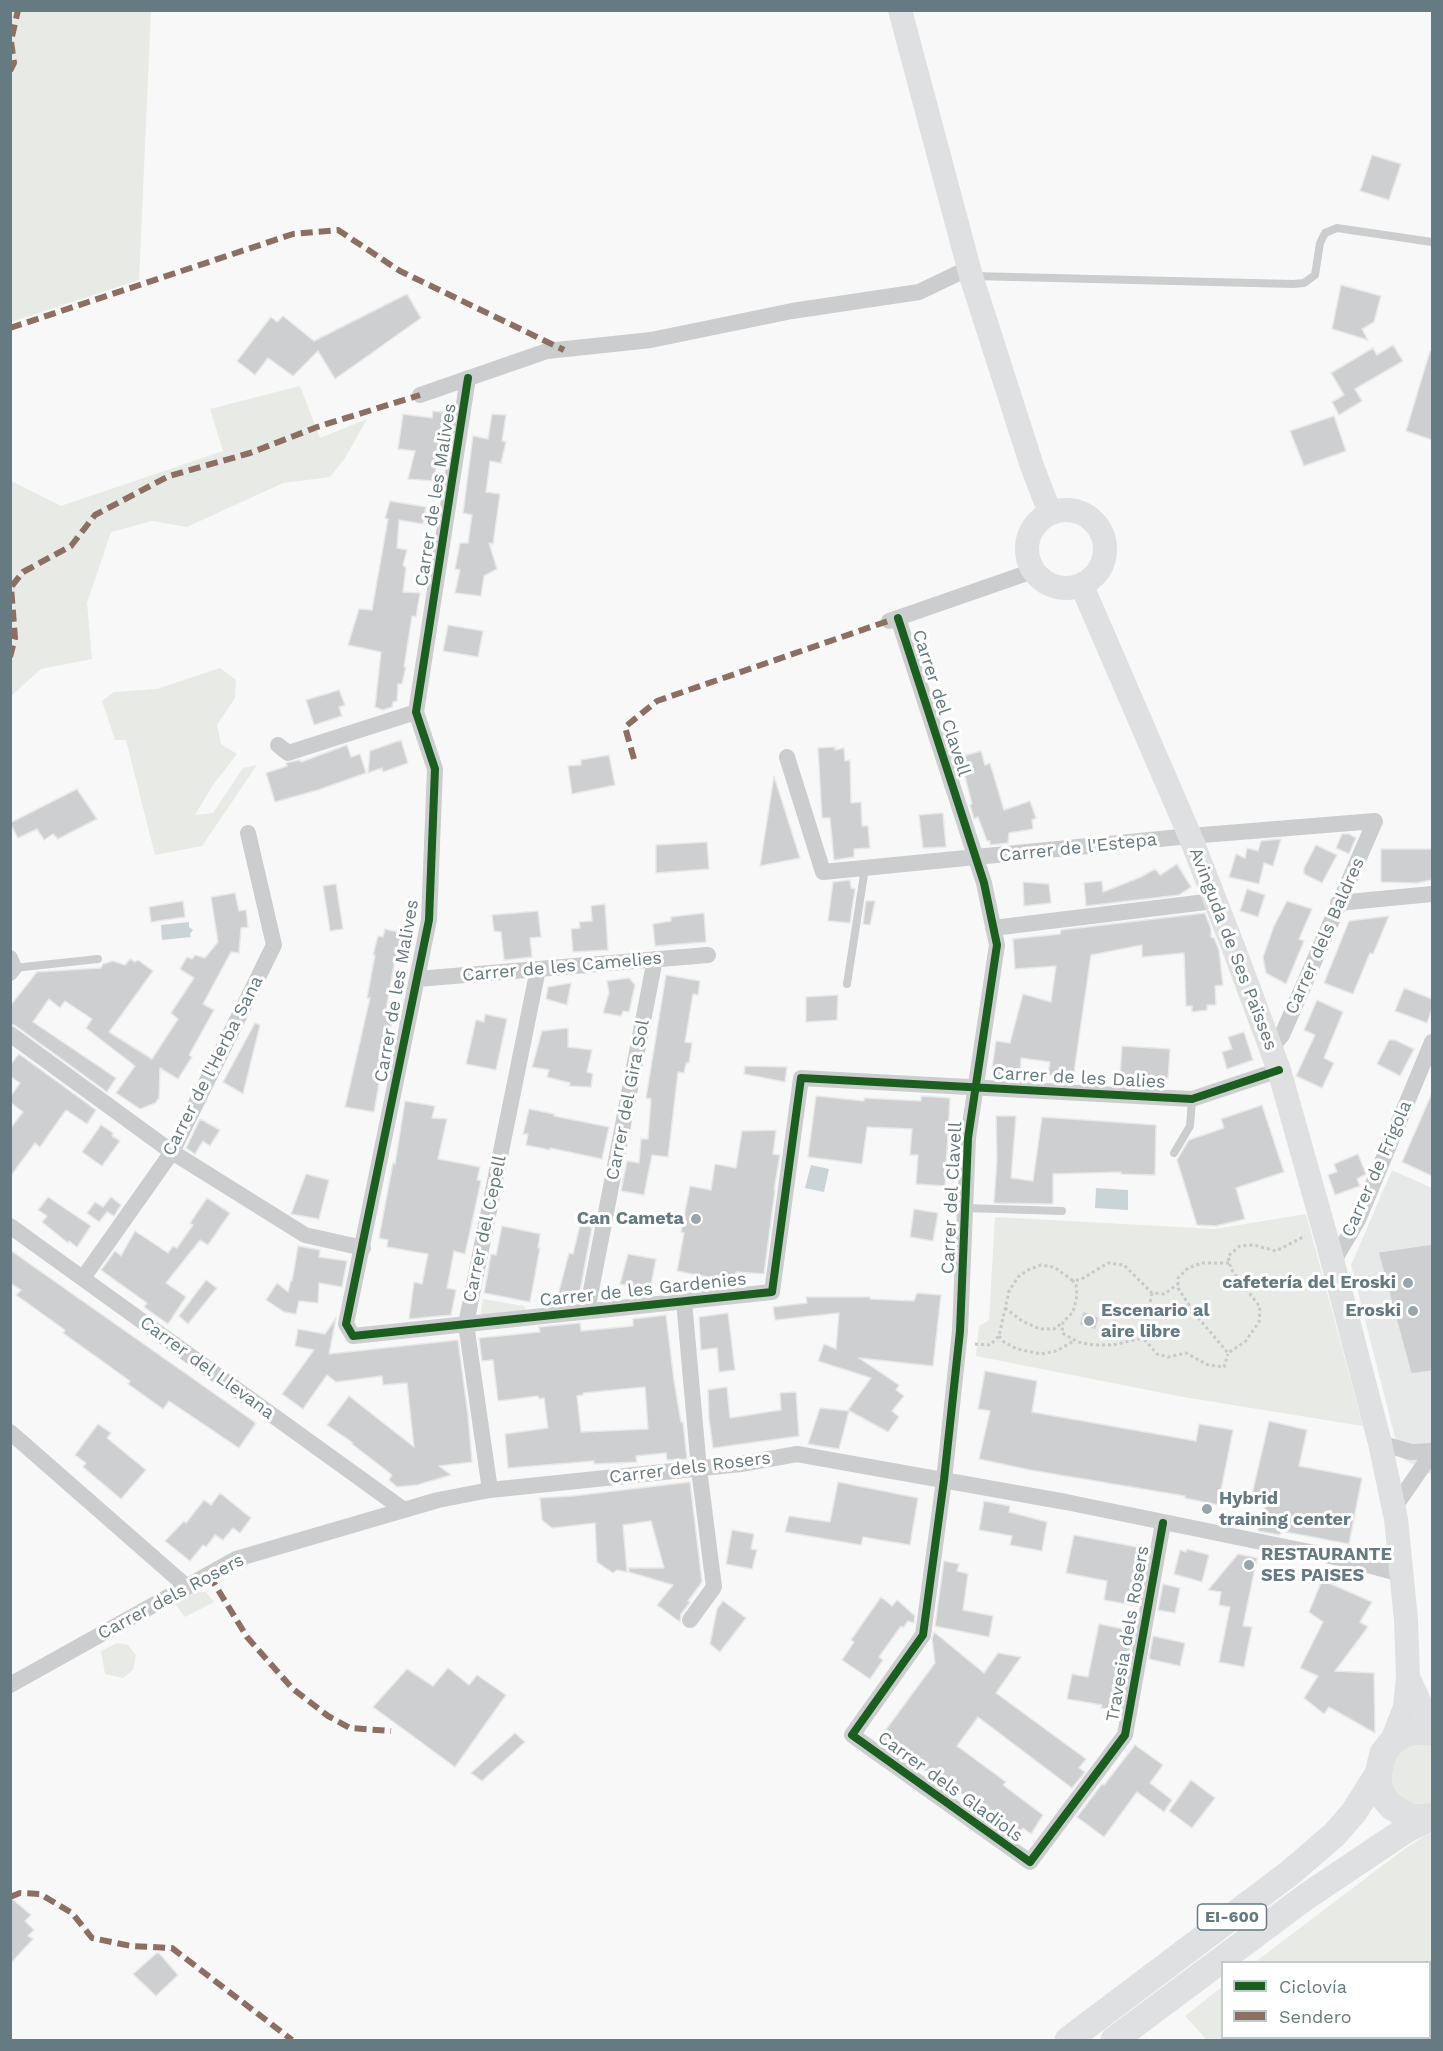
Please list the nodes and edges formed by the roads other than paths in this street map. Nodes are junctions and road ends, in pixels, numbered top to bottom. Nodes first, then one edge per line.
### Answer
1 (900, 10) edge
2 (1432, 242) edge
3 (970, 272) junction
4 (468, 378) junction
5 (420, 395) dead end
6 (1050, 513) junction
7 (1033, 571) junction
8 (1082, 586) junction
9 (416, 712) junction
10 (278, 745) dead end
11 (787, 757) dead end
12 (1375, 821) joint
13 (248, 833) dead end
14 (1190, 836) junction
15 (976, 858) junction
16 (865, 868) junction
17 (1432, 894) edge
18 (1214, 900) junction
19 (1338, 903) junction
20 (993, 928) junction
21 (708, 955) dead end
22 (98, 958) dead end
23 (655, 959) junction
24 (12, 966) edge
25 (538, 969) junction
26 (417, 979) junction
27 (847, 984) dead end
28 (10, 1034) edge
29 (1432, 1042) edge
30 (1275, 1059) junction
31 (801, 1078) joint
32 (976, 1088) junction
33 (1192, 1099) junction
34 (172, 1152) junction
35 (1174, 1153) dead end
36 (965, 1208) junction
37 (1062, 1211) dead end
38 (10, 1226) edge
39 (363, 1248) junction
40 (1333, 1262) junction
41 (82, 1278) junction
42 (684, 1301) junction
43 (587, 1311) junction
44 (346, 1324) joint
45 (466, 1324) junction
46 (10, 1432) edge
47 (1380, 1443) junction
48 (1432, 1452) edge
49 (699, 1469) junction
50 (944, 1480) junction
51 (490, 1490) junction
52 (1394, 1508) junction
53 (404, 1510) junction
54 (1163, 1523) junction
55 (1401, 1574) junction
56 (187, 1587) junction
57 (690, 1620) dead end
58 (1408, 1677) junction
59 (10, 1685) edge
60 (1432, 1722) edge
61 (1432, 1732) edge
62 (852, 1735) joint
63 (1391, 1743) junction
64 (1378, 1774) junction
65 (1431, 1817) edge
66 (1030, 1862) joint
67 (1068, 2040) edge
68 (1114, 2040) edge

1 - 3 main road
2 - 3 lane
3 - 4 street
3 - 6 main road
4 - 5 street
4 - 9 street, Carrer de les Malives
6 - 7 main road
6 - 8 main road
7 - 8 main road
7 - 15 street, Carrer del Clavell
8 - 14 main road, Avinguda de Ses Païsses
9 - 10 street
9 - 26 street, Carrer de les Malives
11 - 16 street, Carrer de l'Estepa
12 - 14 street, Carrer de l'Estepa
12 - 19 street, Carrer dels Baldres
13 - 34 street, Carrer de l'Herba Sana
14 - 15 street, Carrer de l'Estepa
14 - 18 main road, Avinguda de Ses Païsses
15 - 16 street, Carrer de l'Estepa
15 - 20 street, Carrer del Clavell
16 - 27 lane
17 - 19 street
18 - 20 street
18 - 30 main road, Avinguda de Ses Païsses
19 - 30 street, Carrer dels Baldres
20 - 32 street, Carrer del Clavell
21 - 23 street, Carrer de les Camelies
22 - 24 lane
23 - 25 street, Carrer de les Camelies
23 - 43 street, Carrer del Gira Sol
25 - 26 street, Carrer de les Camelies
25 - 45 street, Carrer del Cepell
26 - 39 street, Carrer de les Malives
28 - 34 street
29 - 40 street, Carrer de Frigola
30 - 33 street, Carrer de les Dalies
30 - 40 main road, Avinguda de Ses Païsses
31 - 32 street, Carrer de les Dalies
31 - 42 street, Carrer de les Gardenies
32 - 33 street, Carrer de les Dalies
32 - 36 street, Carrer del Clavell
33 - 35 lane
34 - 39 street
34 - 41 street, Carrer de l'Herba Sana
36 - 37 lane
36 - 50 street, Carrer del Clavell
38 - 41 street, Carrer del Llevana
39 - 44 street, Carrer de les Malives
40 - 47 main road, Avinguda de Ses Païsses
41 - 53 street, Carrer del Llevana
42 - 43 street, Carrer de les Gardenies
42 - 49 street
43 - 45 street, Carrer de les Gardenies
44 - 45 street, Carrer de les Gardenies
45 - 51 street, Carrer del Cepell
46 - 56 street
47 - 48 street
47 - 52 main road, Avinguda de Ses Païsses
48 - 52 street
49 - 50 street, Carrer dels Rosers
49 - 51 street, Carrer dels Rosers
49 - 57 street
50 - 54 street, Carrer dels Rosers
50 - 62 street, Carrer del Clavell
51 - 53 street, Carrer dels Rosers
52 - 55 main road, Avinguda de Ses Païsses
53 - 56 street, Carrer dels Rosers
54 - 55 street, Carrer dels Rosers
54 - 66 street, Travesia dels Rosers
55 - 58 main road, Avinguda de Ses Païsses
56 - 59 street, Carrer dels Rosers
58 - 60 main road, Avinguda de Ses Païsses
58 - 63 main road, Avinguda de Ses Païsses
61 - 63 main road
62 - 66 street, Carrer dels Gladiols
63 - 64 main road, EI-600
64 - 65 main road, EI-600
64 - 67 main road, EI-600
65 - 68 main road, EI-600

